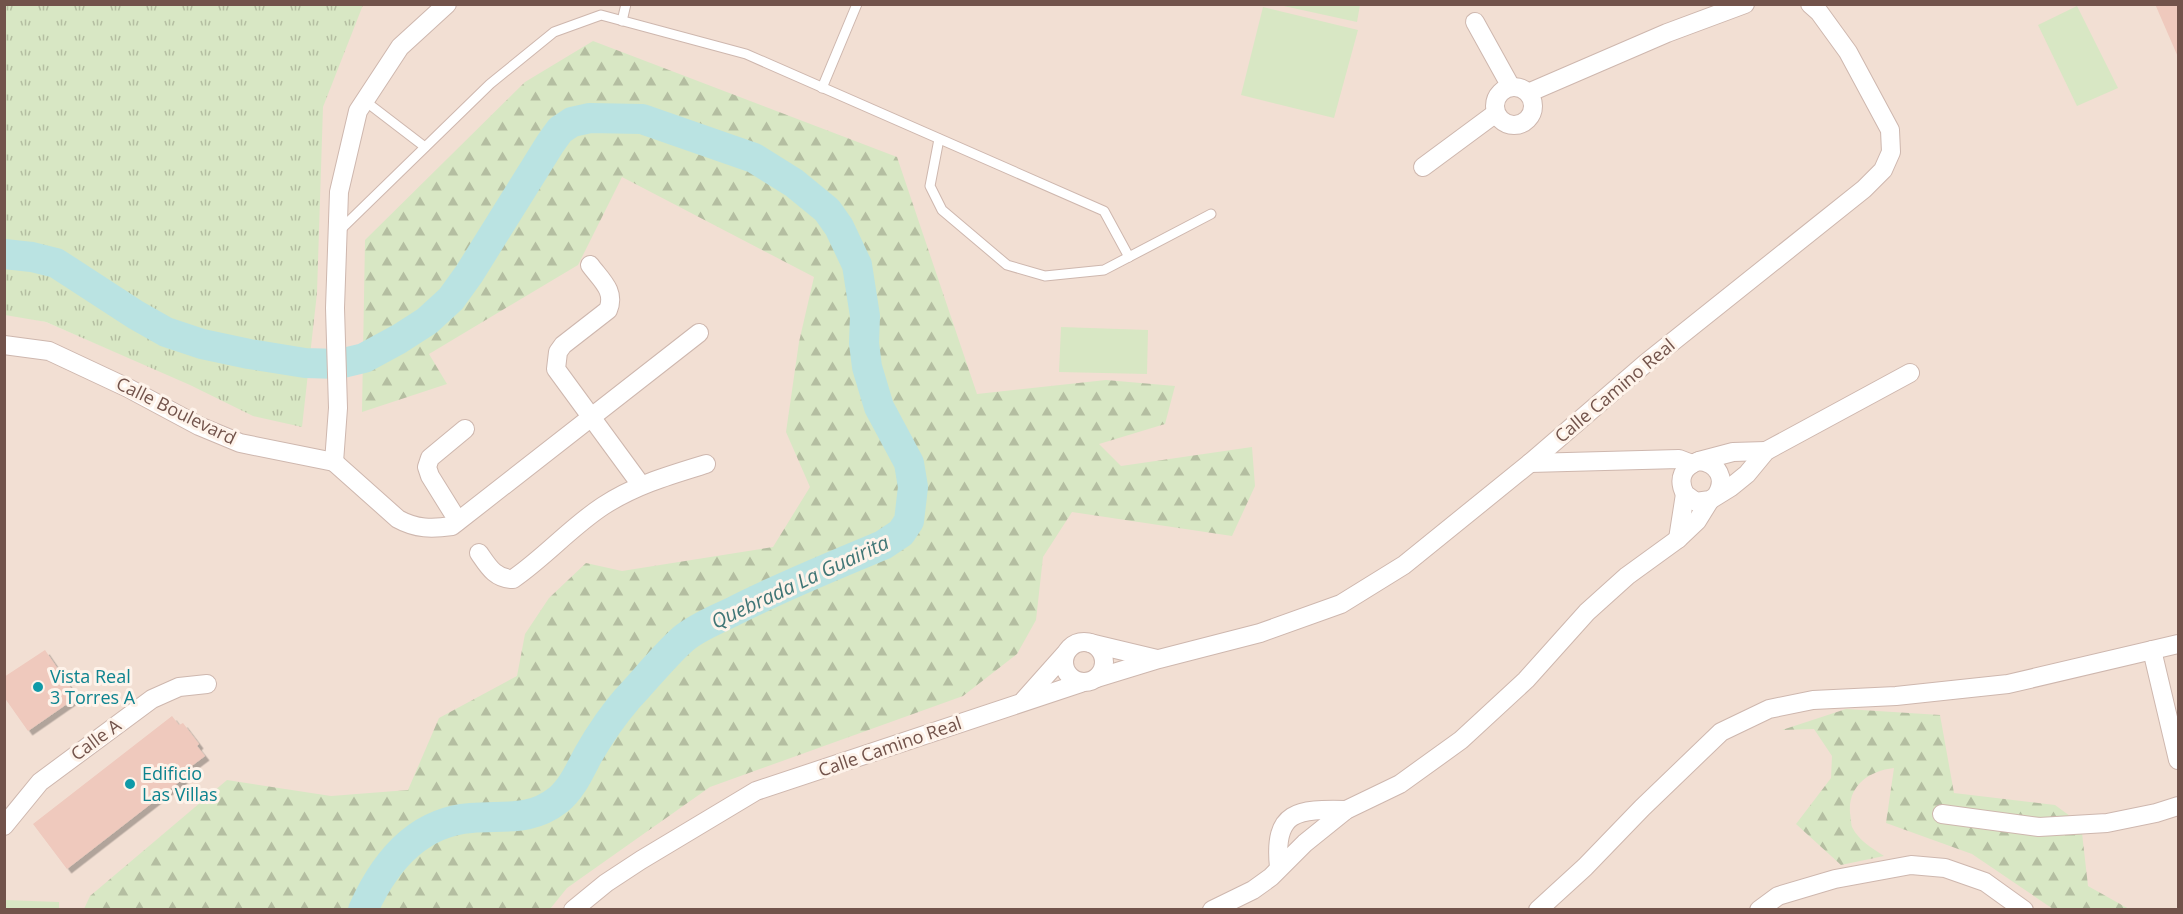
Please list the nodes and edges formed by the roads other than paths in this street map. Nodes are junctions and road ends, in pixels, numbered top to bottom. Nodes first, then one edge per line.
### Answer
1 (447, 4) edge
2 (626, 4) edge
3 (857, 4) edge
4 (1745, 4) edge
5 (1810, 4) edge
6 (622, 21) junction
7 (1475, 22) dead end
8 (822, 88) junction
9 (1519, 90) junction
10 (365, 101) junction
11 (1496, 113) junction
12 (939, 139) junction
13 (425, 147) junction
14 (1423, 167) dead end
15 (1211, 214) dead end
16 (338, 232) junction
17 (1129, 257) junction
18 (590, 265) dead end
19 (699, 333) dead end
20 (4, 345) edge
21 (1910, 373) dead end
22 (591, 417) junction
23 (465, 429) dead end
24 (1766, 451) junction
25 (1733, 452) junction
26 (1648, 460) junction
27 (334, 462) junction
28 (1695, 462) junction
29 (1530, 463) junction
30 (706, 464) dead end
31 (1746, 474) junction
32 (641, 485) junction
33 (1683, 491) junction
34 (1713, 498) junction
35 (458, 521) junction
36 (1678, 539) junction
37 (479, 553) dead end
38 (1087, 642) junction
39 (2178, 644) edge
40 (2152, 650) junction
41 (1065, 654) junction
42 (1159, 659) junction
43 (1089, 680) junction
44 (207, 684) dead end
45 (1023, 701) junction
46 (2178, 760) edge
47 (2178, 806) edge
48 (1346, 810) junction
49 (1942, 814) dead end
50 (4, 826) edge
51 (1279, 867) junction
52 (573, 909) edge
53 (1212, 909) edge
54 (1538, 909) edge
55 (1759, 909) edge
56 (2024, 909) edge

1 - 10 street
2 - 6 lane
3 - 8 lane
4 - 9 street
5 - 29 street, Calle Camino Real
6 - 8 lane
6 - 13 lane
7 - 9 street
8 - 12 lane
9 - 11 street
9 - 11 street
10 - 13 lane
10 - 16 street
11 - 14 street
12 - 17 lane
12 - 17 lane
13 - 16 lane
15 - 17 lane
16 - 27 street
18 - 22 street
19 - 22 street
20 - 27 street, Calle Boulevard
21 - 24 street
22 - 32 street
22 - 35 street
23 - 35 street
24 - 25 street
24 - 31 street
25 - 28 street
25 - 31 street
26 - 28 street
26 - 29 street
26 - 33 street
27 - 35 street
28 - 33 street
28 - 34 street
29 - 42 street, Calle Camino Real
30 - 32 street
31 - 34 street
32 - 37 street
33 - 34 street
33 - 36 street
34 - 36 street
36 - 48 street
38 - 41 street, Calle Camino Real
38 - 42 street, Calle Camino Real
38 - 43 street
39 - 40 street
40 - 46 street
40 - 54 street
41 - 43 street
41 - 45 street, Calle Camino Real
42 - 43 street, Calle Camino Real
43 - 45 street, Calle Camino Real
44 - 50 street, Calle A
45 - 52 street, Calle Camino Real
47 - 49 street
48 - 51 street
48 - 51 street
51 - 53 street
55 - 56 street

